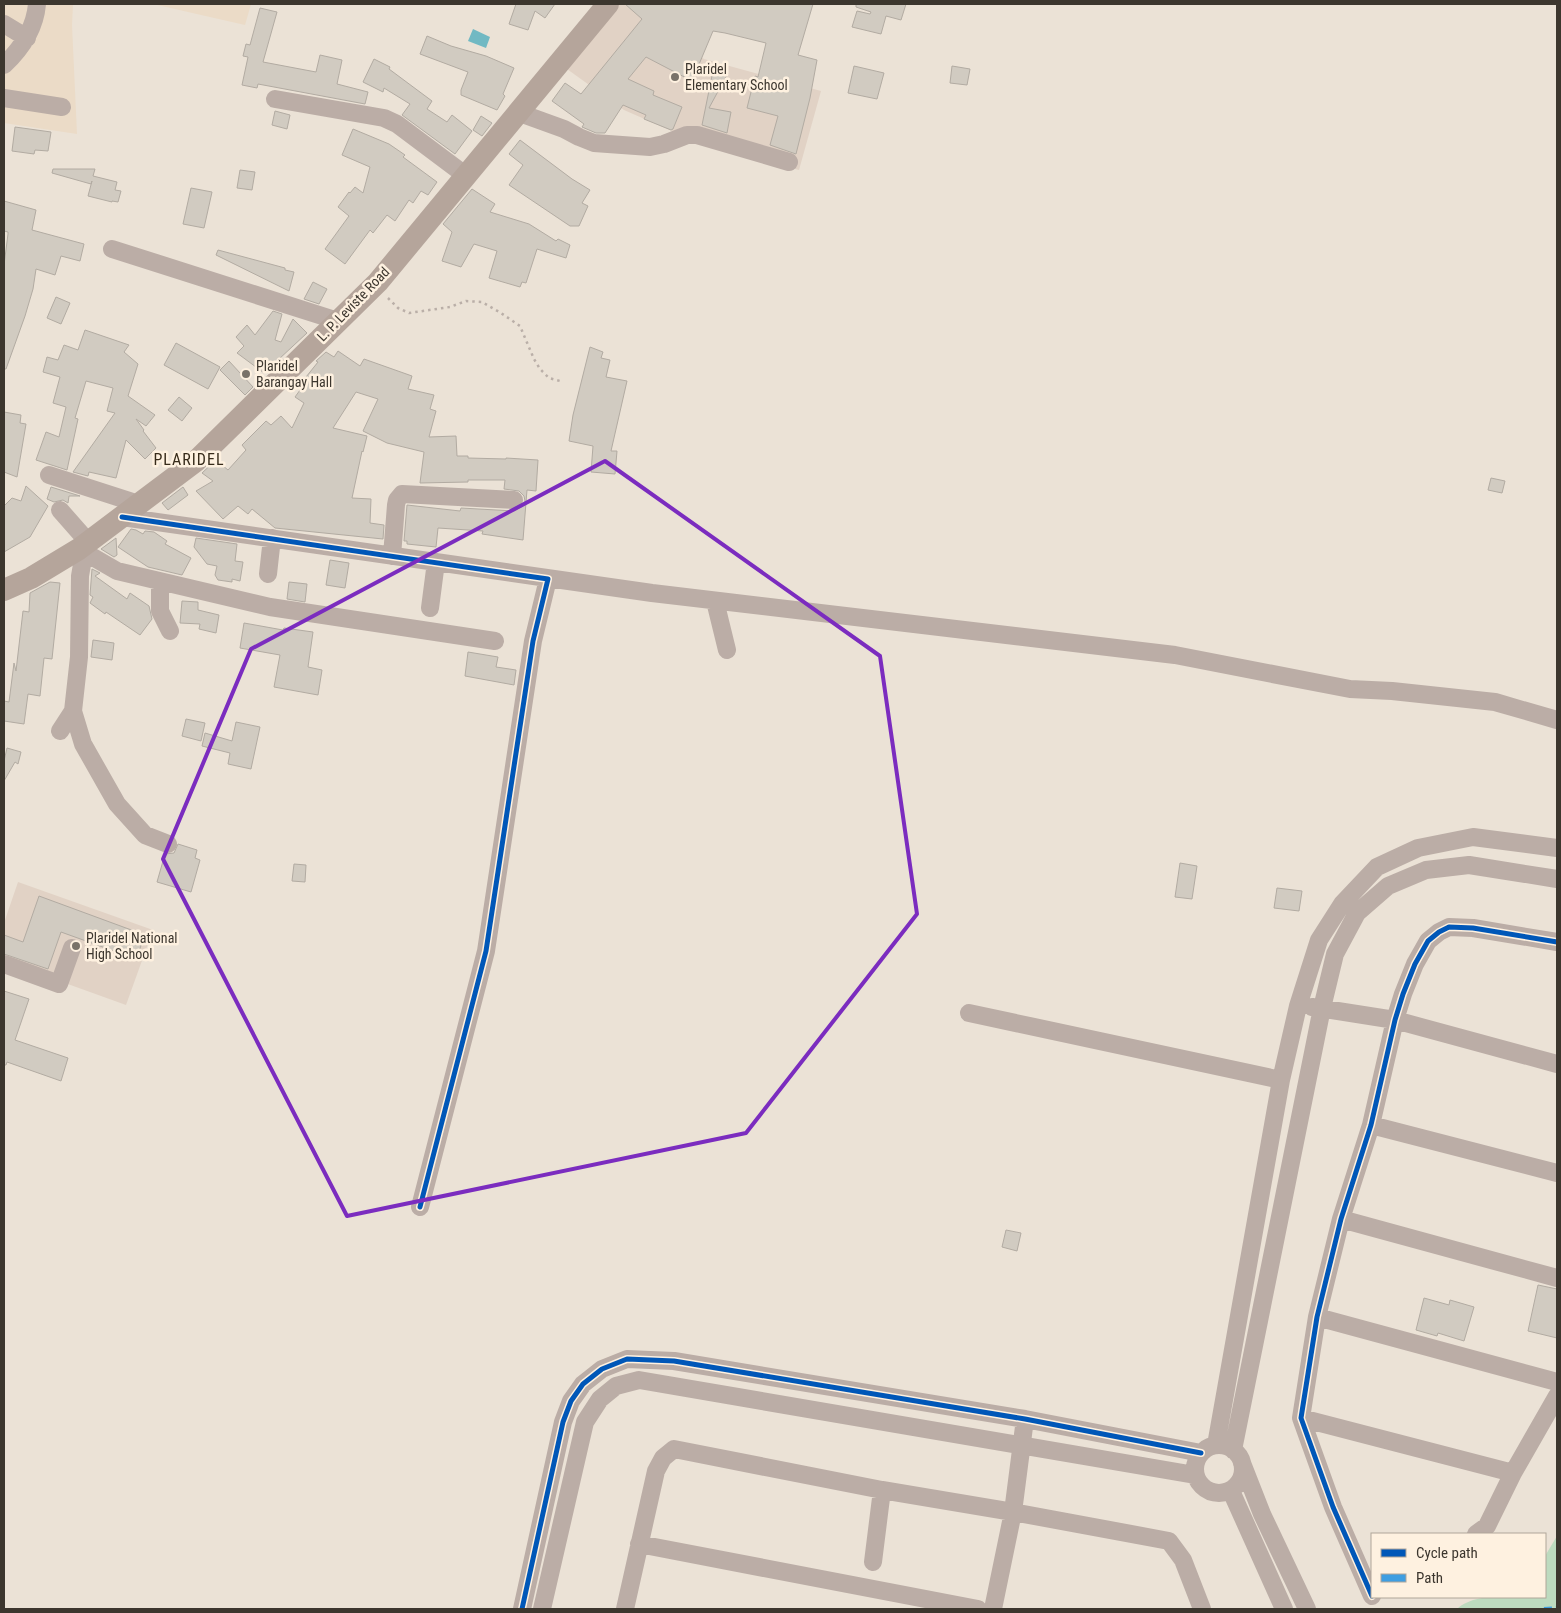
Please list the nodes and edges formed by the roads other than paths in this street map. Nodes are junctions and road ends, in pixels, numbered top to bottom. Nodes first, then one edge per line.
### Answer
1 (37, 4) edge
2 (608, 4) edge
3 (4, 24) edge
4 (27, 38) junction
5 (4, 65) edge
6 (4, 98) edge
7 (275, 99) dead end
8 (62, 107) dead end
9 (517, 112) junction
10 (789, 162) dead end
11 (465, 175) junction
12 (112, 249) dead end
13 (338, 322) junction
14 (49, 475) dead end
15 (514, 500) dead end
16 (60, 510) dead end
17 (131, 510) junction
18 (272, 538) junction
19 (84, 548) junction
20 (392, 556) junction
21 (436, 562) junction
22 (268, 574) dead end
23 (548, 578) junction
24 (160, 581) junction
25 (4, 590) edge
26 (715, 601) junction
27 (430, 608) dead end
28 (170, 631) dead end
29 (494, 641) dead end
30 (727, 650) dead end
31 (73, 710) junction
32 (1557, 720) edge
33 (60, 731) dead end
34 (168, 844) dead end
35 (1557, 848) edge
36 (1557, 879) edge
37 (1557, 942) edge
38 (72, 948) dead end
39 (4, 964) edge
40 (1298, 1006) junction
41 (1322, 1008) junction
42 (969, 1013) dead end
43 (1395, 1020) junction
44 (1557, 1064) edge
45 (1281, 1080) junction
46 (1371, 1125) junction
47 (1557, 1173) edge
48 (420, 1207) dead end
49 (1341, 1220) junction
50 (1557, 1278) edge
51 (1317, 1317) junction
52 (1557, 1382) edge
53 (1557, 1396) edge
54 (1302, 1418) junction
55 (1025, 1419) junction
56 (1022, 1447) junction
57 (1208, 1449) junction
58 (1238, 1457) junction
59 (1513, 1473) junction
60 (1195, 1476) junction
61 (882, 1490) junction
62 (1231, 1490) junction
63 (1013, 1512) junction
64 (1477, 1533) edge
65 (639, 1544) junction
66 (873, 1562) dead end
67 (1371, 1590) edge
68 (522, 1609) edge
69 (542, 1609) edge
70 (625, 1609) edge
71 (978, 1609) edge
72 (993, 1609) edge
73 (1202, 1609) edge
74 (1284, 1609) edge
75 (1307, 1609) edge

1 - 4 street
2 - 9 main road, L. P. Leviste Road
3 - 4 street
4 - 5 street
6 - 8 street
7 - 11 street
9 - 10 street
9 - 11 main road, L. P. Leviste Road
11 - 13 main road, L. P. Leviste Road
12 - 13 street
13 - 17 main road, L. P. Leviste Road
14 - 17 street
15 - 20 street
16 - 19 street
17 - 18 street
17 - 19 main road, L. P. Leviste Road
18 - 20 street
18 - 22 street
19 - 24 street
19 - 25 main road, L. P. Leviste Road
19 - 31 street
20 - 21 street
21 - 23 street
21 - 27 street
23 - 26 street
23 - 48 street
24 - 28 street
24 - 29 street
26 - 30 street
26 - 32 street
31 - 33 street
31 - 34 street
35 - 40 street
36 - 41 street
37 - 43 street
38 - 39 street
40 - 41 street
40 - 45 street
41 - 43 street
41 - 58 street
42 - 45 street
43 - 44 street
43 - 46 street
45 - 57 street
46 - 47 street
46 - 49 street
49 - 50 street
49 - 51 street
51 - 52 street
51 - 54 street
53 - 59 street
54 - 59 street
54 - 67 street
55 - 56 street
55 - 57 street
55 - 68 street
56 - 60 street
56 - 63 street
56 - 69 street
57 - 58 street
57 - 60 street
58 - 62 street
58 - 75 street
59 - 64 street
60 - 62 street
61 - 63 street
61 - 65 street
61 - 66 street
62 - 74 street
63 - 72 street
63 - 73 street
65 - 70 street
65 - 71 street

